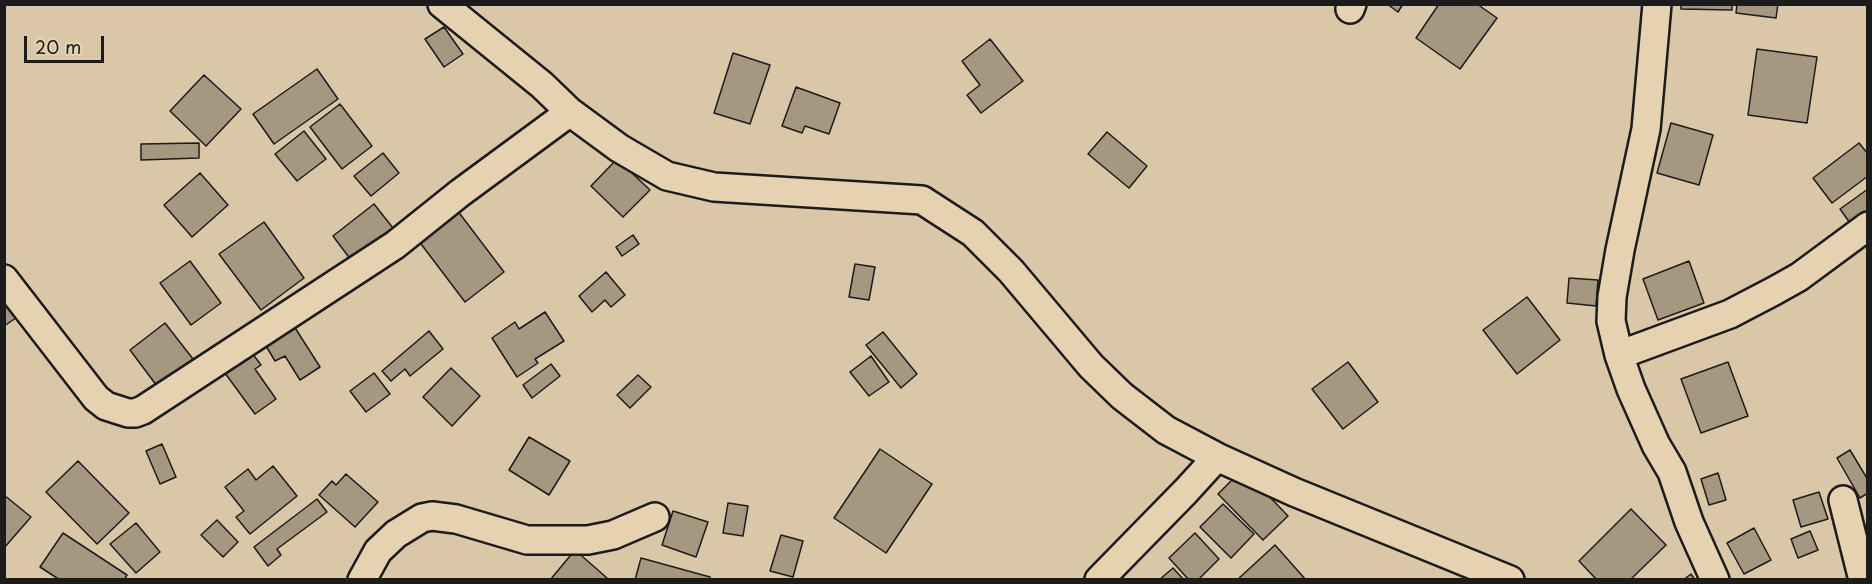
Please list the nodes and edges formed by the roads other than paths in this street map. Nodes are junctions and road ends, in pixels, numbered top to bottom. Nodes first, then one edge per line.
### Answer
1 (441, 4) edge
2 (1657, 4) edge
3 (570, 112) junction
4 (1868, 226) edge
5 (4, 279) edge
6 (1618, 355) junction
7 (1217, 457) junction
8 (1843, 500) dead end
9 (655, 517) dead end
10 (362, 579) edge
11 (1099, 579) edge
12 (1510, 579) edge
13 (1715, 579) edge
14 (1863, 579) edge

1 - 3 street
2 - 6 street
3 - 5 street
3 - 7 street
4 - 6 street
6 - 13 street
7 - 11 street
7 - 12 street
8 - 14 street
9 - 10 street

